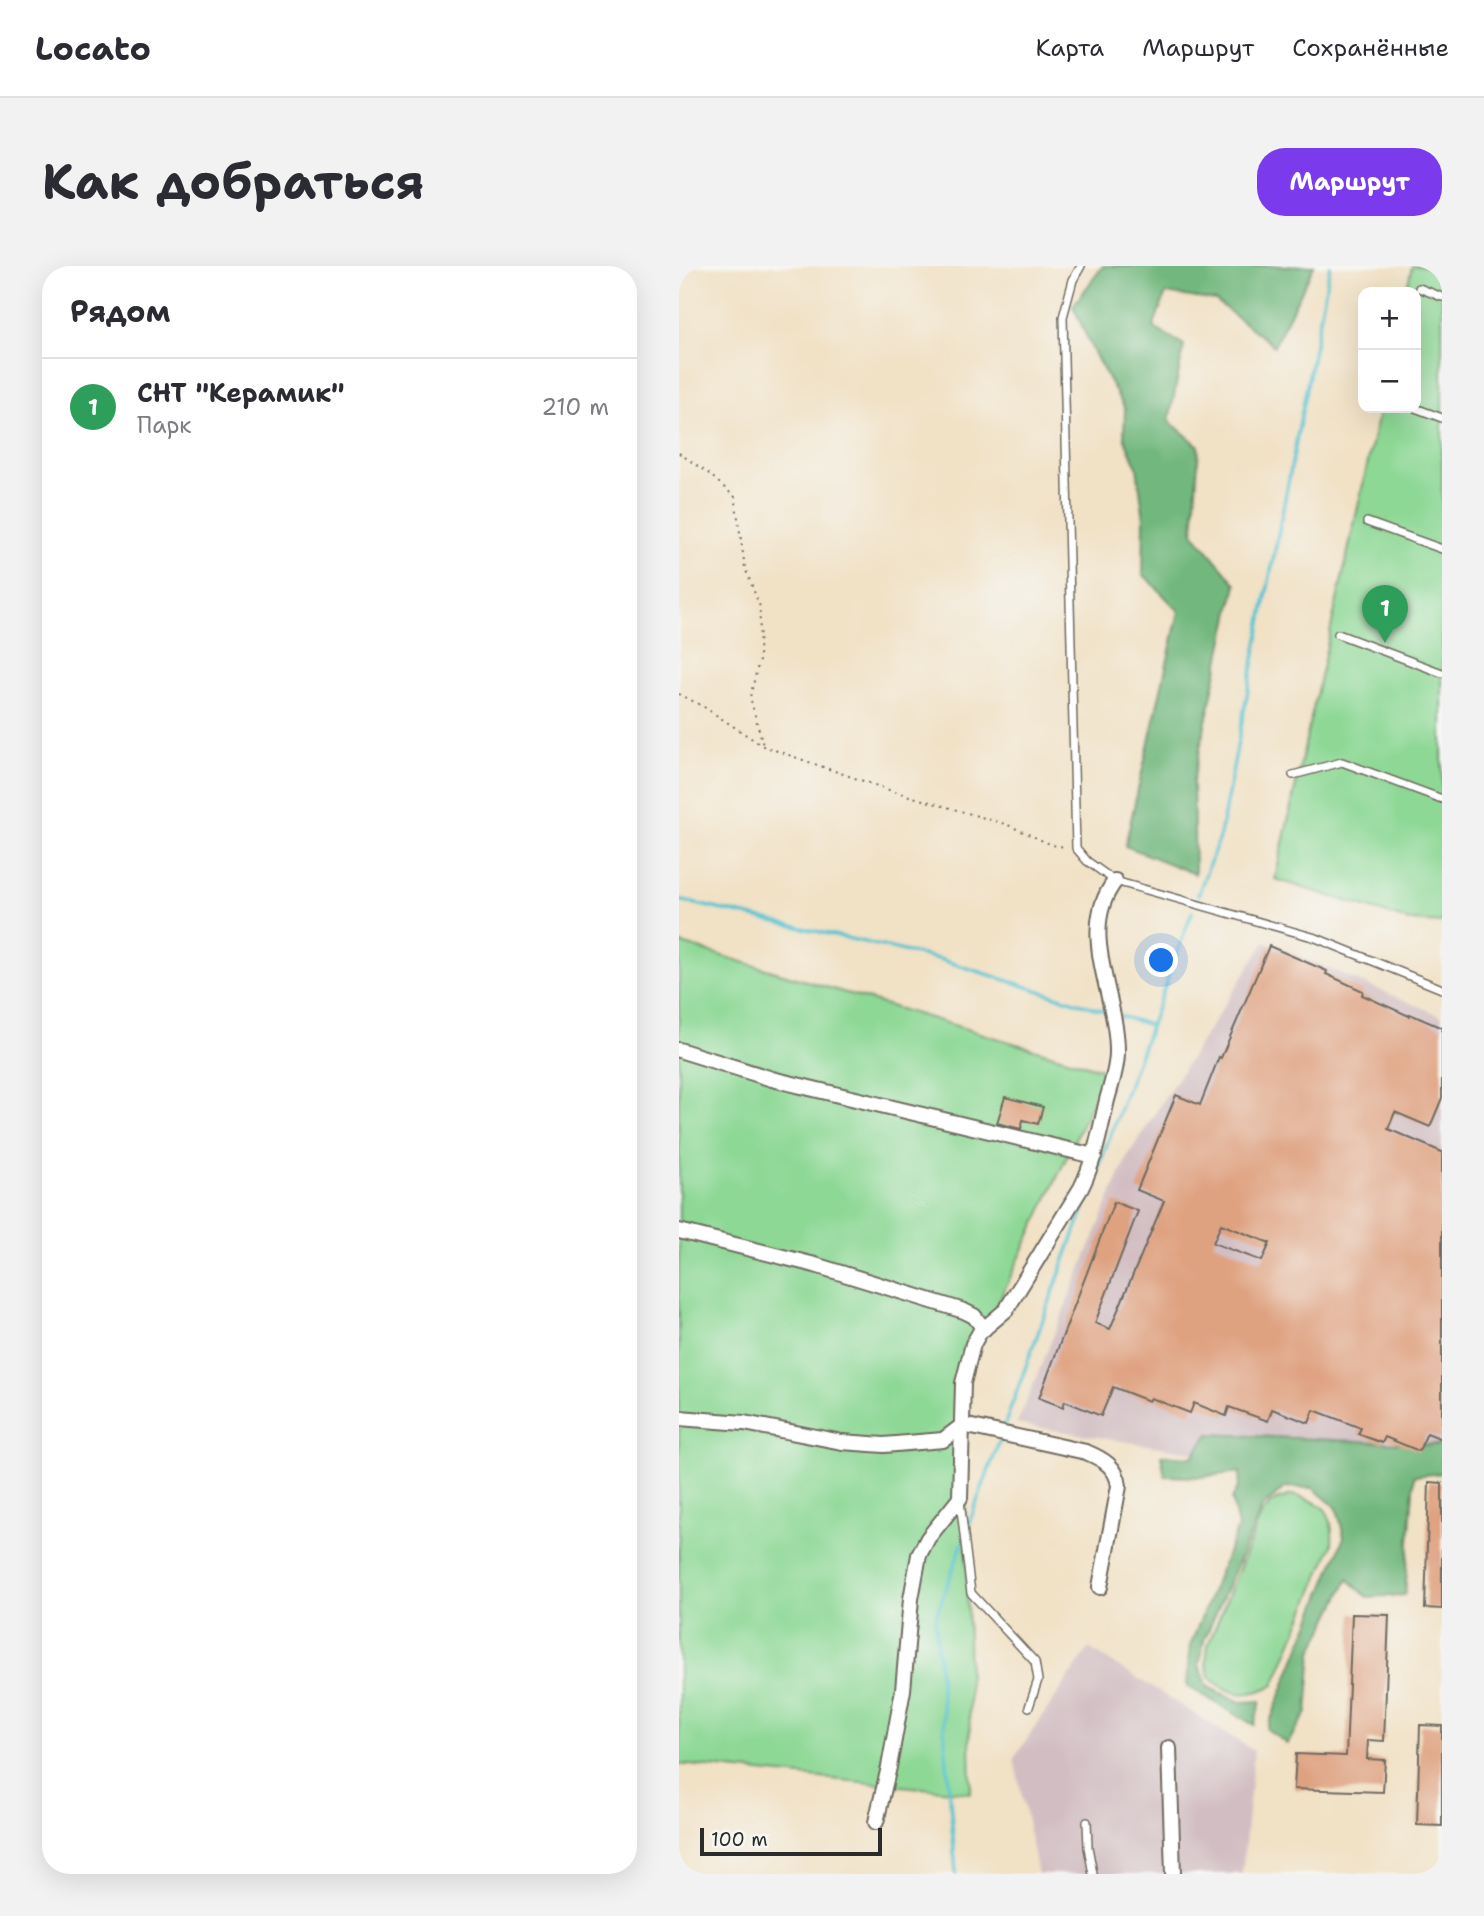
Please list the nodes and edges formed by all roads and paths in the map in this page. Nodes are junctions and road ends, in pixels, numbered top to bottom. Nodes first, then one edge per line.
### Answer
1 (1081, 266) edge
2 (1421, 289) edge
3 (1442, 297) edge
4 (1421, 410) edge
5 (1442, 418) edge
6 (679, 453) edge
7 (1367, 522) dead end
8 (1442, 549) edge
9 (1338, 634) dead end
10 (1442, 673) edge
11 (679, 694) edge
12 (763, 746) junction
13 (1293, 775) dead end
14 (1442, 799) edge
15 (1076, 848) junction
16 (1115, 881) junction
17 (1442, 989) edge
18 (679, 1050) edge
19 (1094, 1156) junction
20 (679, 1231) edge
21 (984, 1329) junction
22 (679, 1419) edge
23 (963, 1425) junction
24 (960, 1498) junction
25 (1100, 1587) dead end
26 (1029, 1707) dead end
27 (1168, 1748) dead end
28 (876, 1822) dead end
29 (1087, 1822) dead end
30 (1093, 1874) edge
31 (1173, 1874) edge

1 - 15 lane
2 - 3 lane
4 - 5 lane
6 - 12 path
7 - 8 lane
9 - 10 lane
11 - 12 path
12 - 15 path
13 - 14 lane
15 - 16 lane
16 - 17 lane
16 - 19 street
18 - 19 street
19 - 21 street
20 - 21 street
21 - 23 street
22 - 23 street
23 - 24 street
23 - 25 street
24 - 26 lane
24 - 28 street
27 - 31 street
29 - 30 lane

